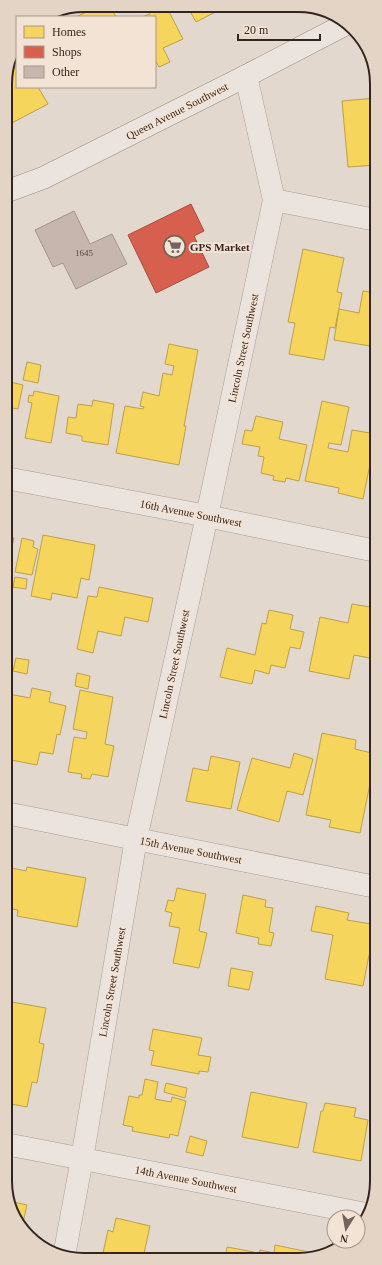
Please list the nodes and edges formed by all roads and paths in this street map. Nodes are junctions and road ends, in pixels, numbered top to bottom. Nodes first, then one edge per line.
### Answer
1 (341, 26) edge
2 (246, 76) junction
3 (12, 189) edge
4 (274, 200) junction
5 (370, 219) edge
6 (12, 479) edge
7 (207, 516) junction
8 (370, 550) edge
9 (12, 814) edge
10 (136, 839) junction
11 (370, 886) edge
12 (12, 1145) edge
13 (82, 1159) junction
14 (340, 1209) edge
15 (65, 1250) edge

1 - 2 street, Queen Avenue Southwest
2 - 3 street, Queen Avenue Southwest
2 - 4 street, Lincoln Street Southwest
4 - 5 street
4 - 7 street, Lincoln Street Southwest
6 - 7 street, 16th Avenue Southwest
7 - 8 street, 16th Avenue Southwest
7 - 10 street, Lincoln Street Southwest
9 - 10 street, 15th Avenue Southwest
10 - 11 street, 15th Avenue Southwest
10 - 13 street, Lincoln Street Southwest
12 - 13 street, 14th Avenue Southwest
13 - 14 street, 14th Avenue Southwest
13 - 15 street, Lincoln Street Southwest

